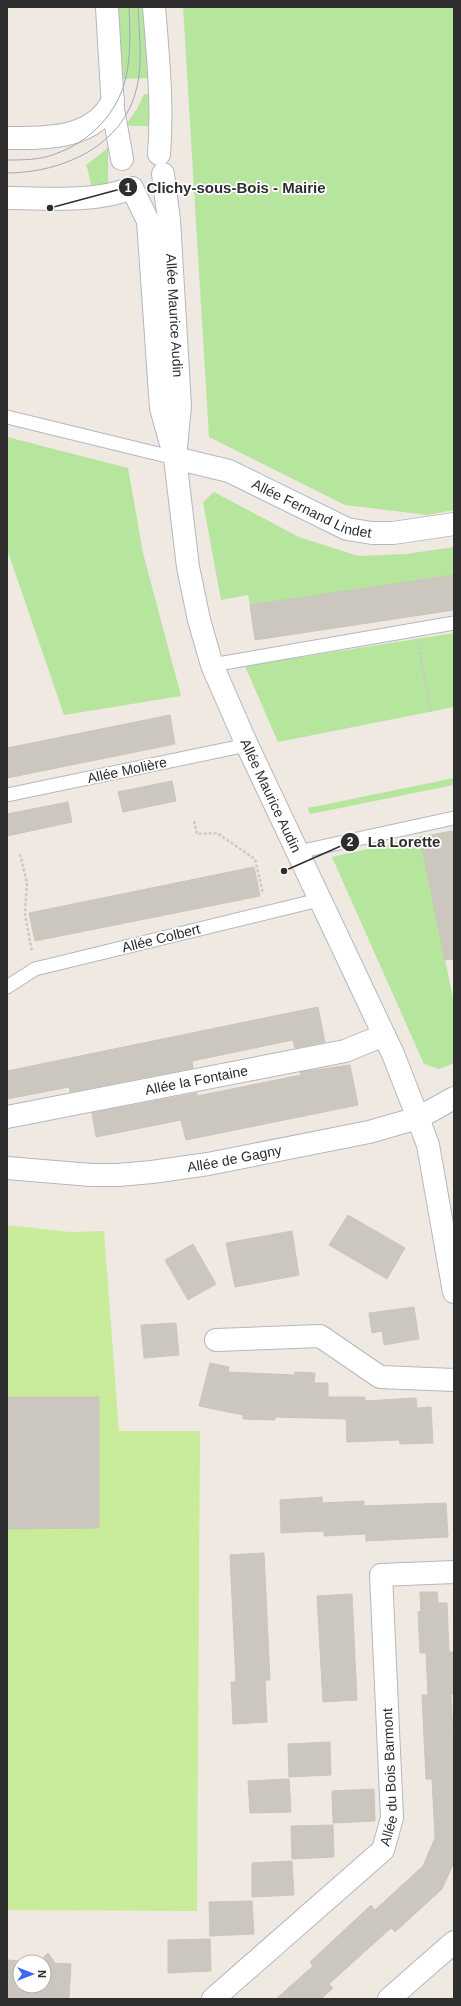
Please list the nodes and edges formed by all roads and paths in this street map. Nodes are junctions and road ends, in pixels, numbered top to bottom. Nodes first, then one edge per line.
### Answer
1 (107, 7) edge
2 (154, 7) edge
3 (113, 100) junction
4 (86, 127) junction
5 (7, 138) edge
6 (124, 149) junction
7 (161, 164) junction
8 (132, 188) junction
9 (7, 198) edge
10 (7, 417) edge
11 (175, 458) junction
12 (454, 524) edge
13 (454, 623) edge
14 (416, 629) junction
15 (212, 665) junction
16 (431, 712) dead end
17 (247, 745) junction
18 (7, 796) edge
19 (454, 818) edge
20 (194, 821) dead end
21 (298, 852) junction
22 (20, 854) dead end
23 (319, 900) junction
24 (266, 912) junction
25 (35, 969) junction
26 (7, 987) edge
27 (384, 1035) junction
28 (454, 1098) edge
29 (7, 1117) edge
30 (418, 1118) junction
31 (7, 1168) edge
32 (450, 1245) edge
33 (454, 1292) edge
34 (216, 1340) dead end
35 (454, 1380) edge
36 (454, 1572) edge
37 (454, 1942) edge
38 (213, 1999) edge
39 (389, 1999) edge

1 - 3 street
2 - 7 street, Allée Maurice Audin
3 - 4 street
3 - 6 street
4 - 5 street
4 - 6 street
6 - 7 street
6 - 8 street
7 - 8 street
7 - 11 street, Allée Maurice Audin
8 - 9 street
8 - 11 street, Allée Maurice Audin
10 - 11 lane
11 - 12 street, Allée Fernand Lindet
11 - 15 street, Allée Maurice Audin
13 - 14 lane
14 - 15 lane
14 - 16 path
15 - 17 street, Allée Maurice Audin
17 - 18 lane, Allée Molière
17 - 21 street, Allée Maurice Audin
19 - 21 lane
20 - 24 path
21 - 23 street, Allée Maurice Audin
22 - 25 path
23 - 24 lane, Allée Colbert
23 - 27 street, Allée Maurice Audin
24 - 25 lane, Allée Colbert
25 - 26 lane, Allée Colbert
27 - 29 street, Allée la Fontaine
27 - 30 street, Allée Maurice Audin
28 - 30 street, Allée de Gagny
30 - 31 street, Allée de Gagny
30 - 32 street, Allée Maurice Audin
32 - 33 street, Allée Maurice Audin
34 - 35 street
36 - 38 street, Allée du Bois Barmont
37 - 39 street

